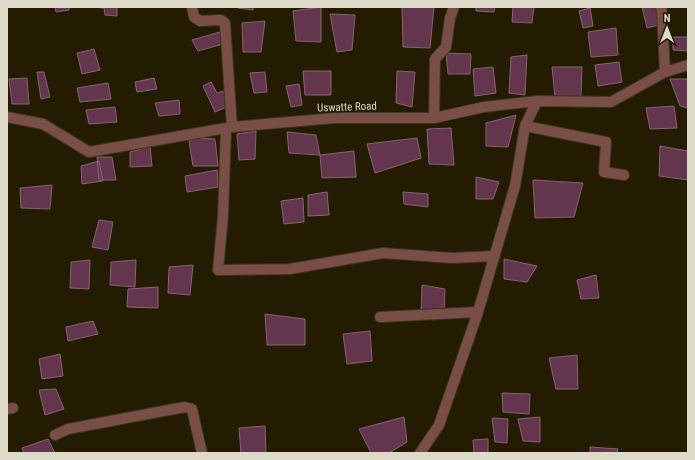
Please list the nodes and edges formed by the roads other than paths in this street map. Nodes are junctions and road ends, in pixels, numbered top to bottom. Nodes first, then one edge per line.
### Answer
1 (192, 7) edge
2 (454, 7) edge
3 (660, 7) edge
4 (688, 65) edge
5 (665, 72) junction
6 (537, 101) junction
7 (7, 117) edge
8 (434, 118) junction
9 (525, 126) junction
10 (229, 128) junction
11 (624, 175) dead end
12 (495, 256) junction
13 (478, 312) junction
14 (380, 317) dead end
15 (55, 435) dead end
16 (202, 453) edge
17 (420, 453) edge

1 - 10 street
2 - 8 street
3 - 5 street
4 - 5 street, Uswatte Road
5 - 6 street, Uswatte Road
6 - 8 street, Uswatte Road
6 - 9 street
7 - 10 street, Uswatte Road
8 - 10 street, Uswatte Road
9 - 11 street
9 - 12 street
10 - 12 street
12 - 13 street
13 - 14 street
13 - 17 street
15 - 16 street

